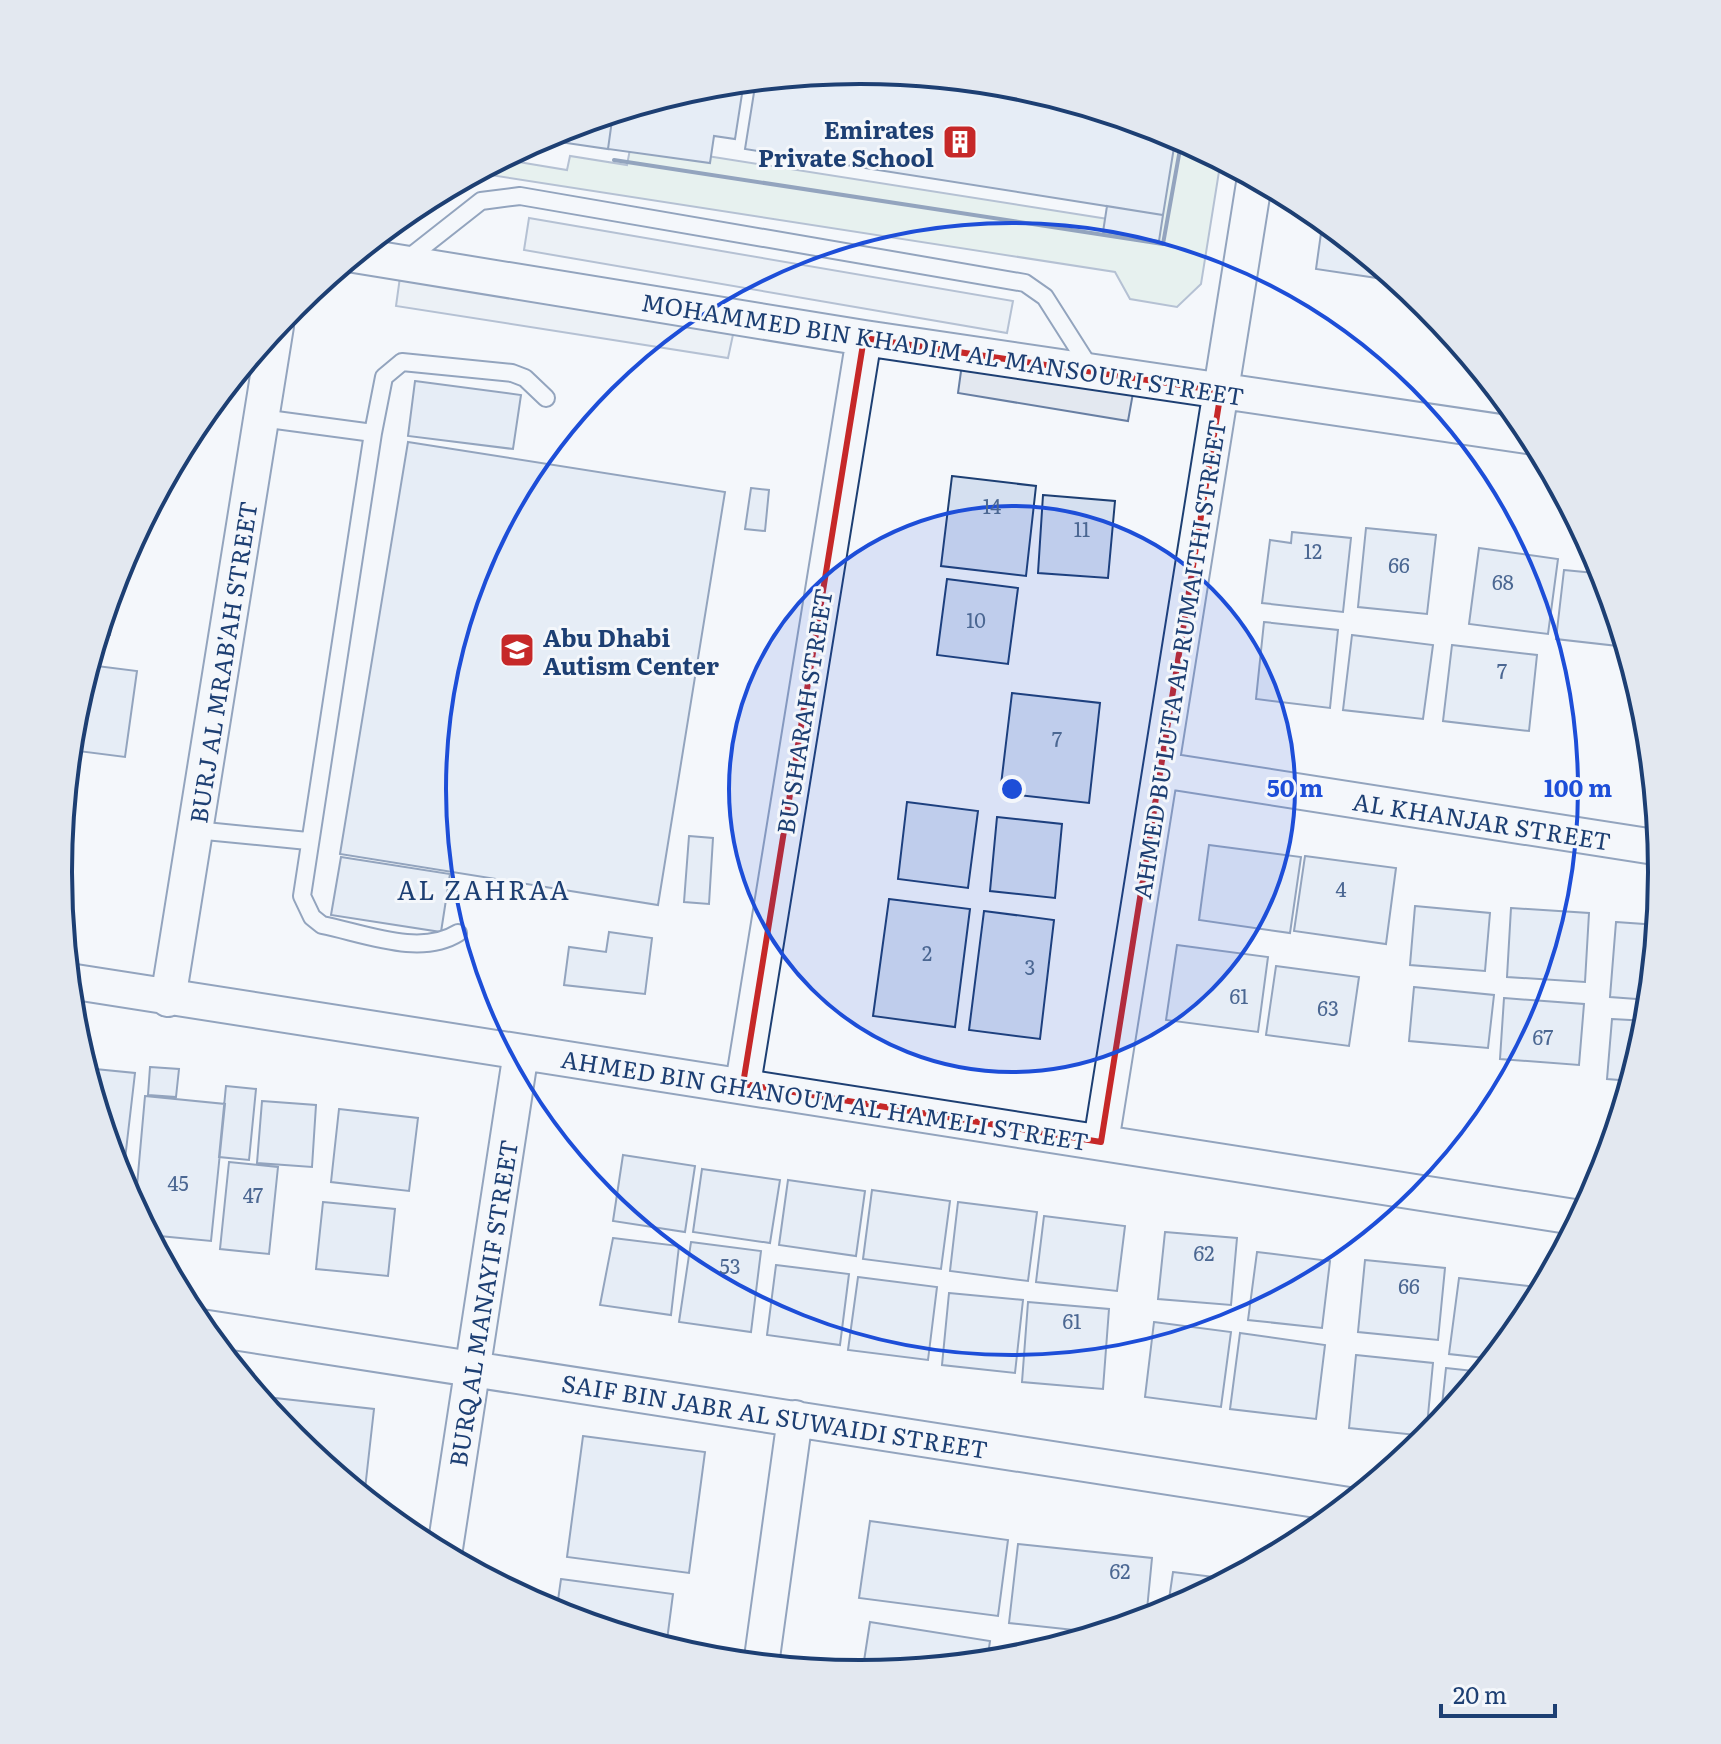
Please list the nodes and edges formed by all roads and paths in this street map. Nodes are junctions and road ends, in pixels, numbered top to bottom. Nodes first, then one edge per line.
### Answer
1 (1253, 188) edge
2 (367, 257) edge
3 (404, 262) junction
4 (864, 338) junction
5 (273, 347) edge
6 (1093, 373) junction
7 (1221, 391) junction
8 (546, 398) dead end
9 (261, 418) junction
10 (373, 433) junction
11 (1516, 434) edge
12 (1161, 770) junction
13 (195, 830) junction
14 (308, 841) junction
15 (1648, 846) edge
16 (458, 933) dead end
17 (80, 983) edge
18 (168, 999) junction
19 (521, 1052) junction
20 (743, 1084) junction
21 (1101, 1142) junction
22 (1570, 1216) edge
23 (219, 1330) edge
24 (473, 1369) junction
25 (795, 1418) junction
26 (1334, 1503) edge
27 (446, 1543) edge
28 (762, 1654) edge

1 - 7 street, AHMED BU LUTA AL RUMAITHI STREET
2 - 3 street, MOHAMMED BIN KHADIM AL MANSOURI STREET
3 - 4 street, MOHAMMED BIN KHADIM AL MANSOURI STREET
3 - 6 lane
4 - 6 street, MOHAMMED BIN KHADIM AL MANSOURI STREET
4 - 20 street, BU SHARAH STREET
5 - 9 street, BURJ AL MRAB'AH STREET
6 - 7 street, MOHAMMED BIN KHADIM AL MANSOURI STREET
7 - 11 street, MOHAMMED BIN KHADIM AL MANSOURI STREET
7 - 12 street, AHMED BU LUTA AL RUMAITHI STREET
8 - 10 lane
9 - 10 lane
9 - 13 street, BURJ AL MRAB'AH STREET
10 - 14 lane
12 - 15 street, AL KHANJAR STREET
12 - 21 street, AHMED BU LUTA AL RUMAITHI STREET
13 - 14 lane
13 - 18 street, BURJ AL MRAB'AH STREET
14 - 16 lane
17 - 18 street, AHMED BIN GHANOUM AL HAMELI STREET
18 - 19 street, AHMED BIN GHANOUM AL HAMELI STREET
19 - 20 street, AHMED BIN GHANOUM AL HAMELI STREET
19 - 24 street, BURQ AL MANAYIF STREET
20 - 21 street, AHMED BIN GHANOUM AL HAMELI STREET
21 - 22 street, AHMED BIN GHANOUM AL HAMELI STREET
23 - 24 street, SAIF BIN JABR AL SUWAIDI STREET
24 - 25 street, SAIF BIN JABR AL SUWAIDI STREET
24 - 27 street, BURQ AL MANAYIF STREET
25 - 26 street, SAIF BIN JABR AL SUWAIDI STREET
25 - 28 street

